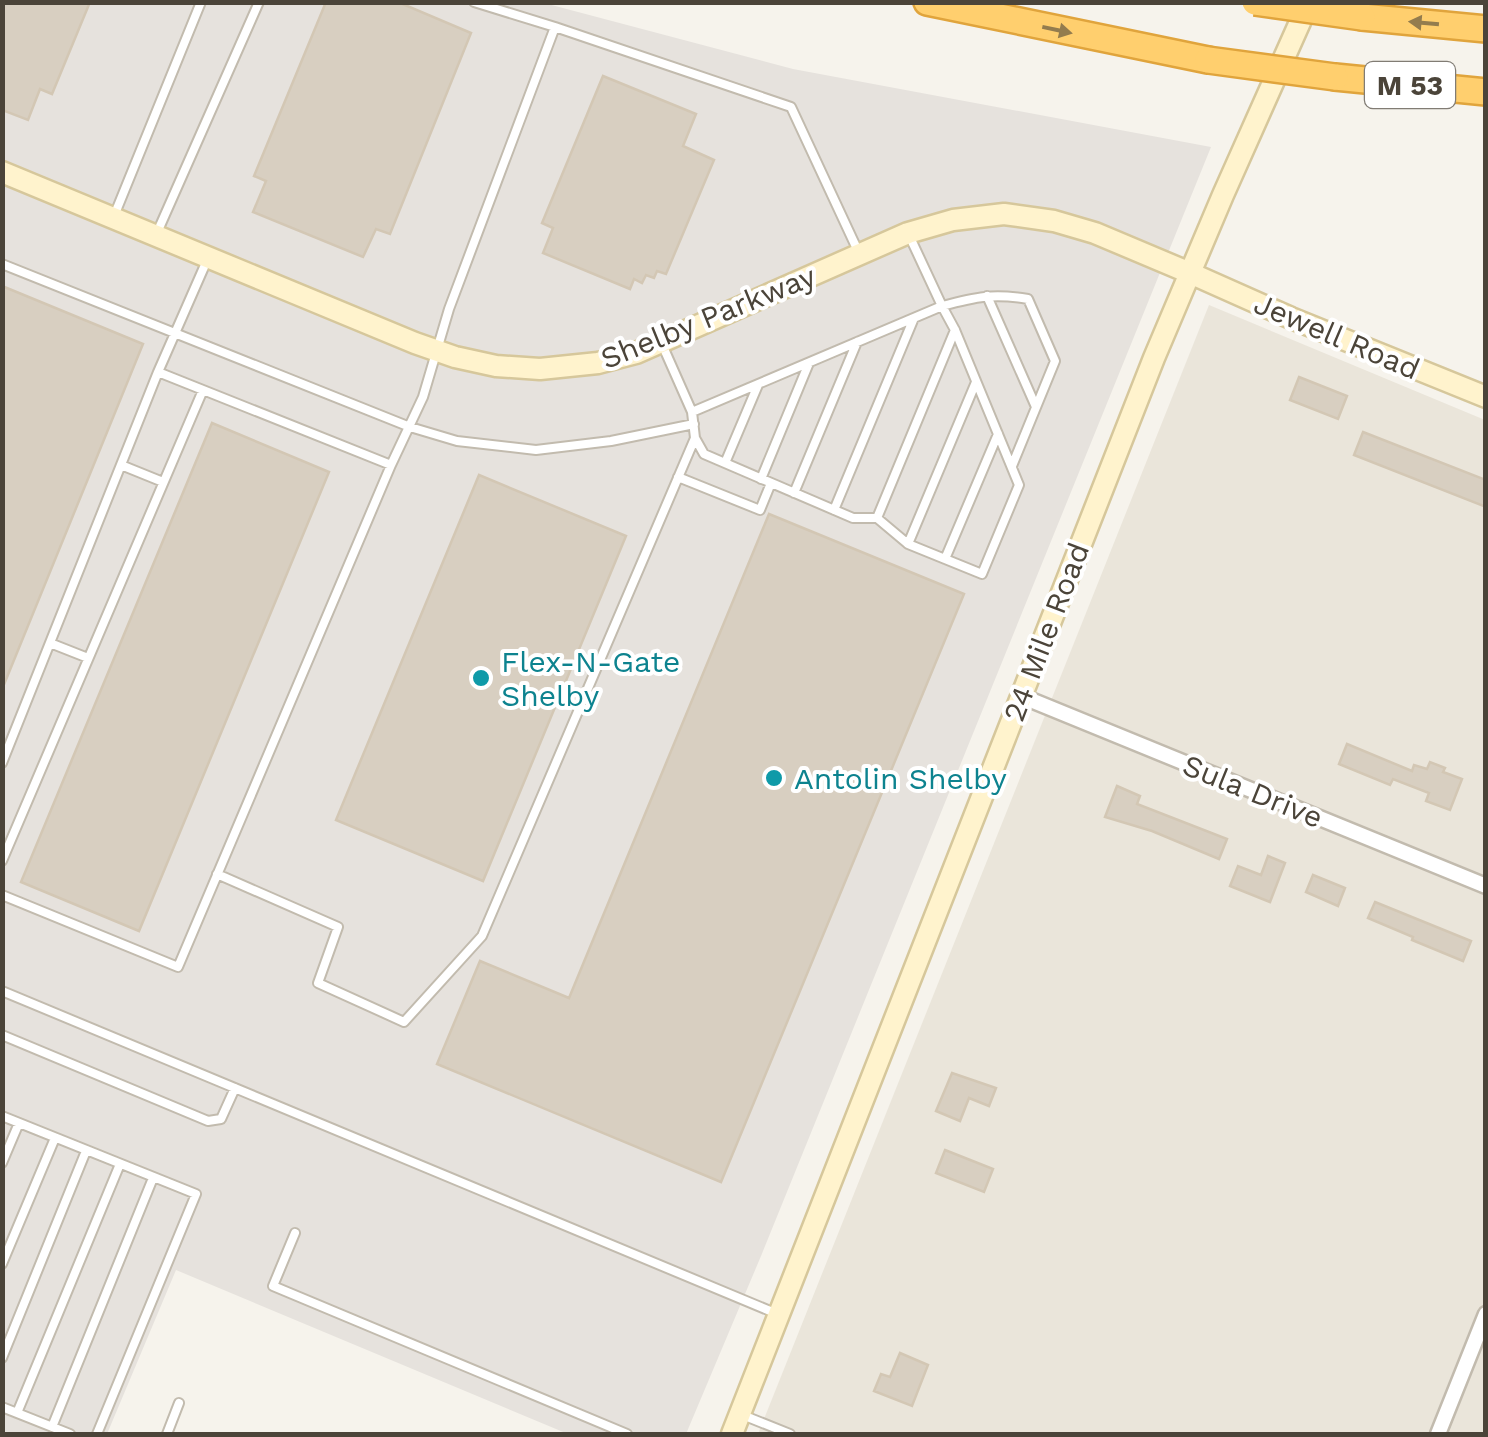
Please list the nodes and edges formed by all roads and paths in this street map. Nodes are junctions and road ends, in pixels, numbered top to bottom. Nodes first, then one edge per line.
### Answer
1 (201, 2) edge
2 (259, 2) edge
3 (474, 2) edge
4 (927, 2) edge
5 (1255, 2) edge
6 (1309, 2) edge
7 (556, 27) junction
8 (1486, 29) edge
9 (1486, 92) edge
10 (2, 172) edge
11 (113, 217) junction
12 (908, 234) junction
13 (156, 235) junction
14 (860, 255) junction
15 (208, 257) junction
16 (2, 264) edge
17 (1190, 272) junction
18 (987, 296) junction
19 (942, 306) junction
20 (914, 318) junction
21 (955, 330) junction
22 (177, 332) junction
23 (661, 342) junction
24 (857, 342) junction
25 (437, 351) junction
26 (809, 362) junction
27 (158, 372) junction
28 (976, 381) junction
29 (758, 384) junction
30 (203, 390) junction
31 (1486, 397) edge
32 (1036, 407) junction
33 (692, 412) junction
34 (694, 424) junction
35 (410, 428) junction
36 (998, 434) junction
37 (695, 438) junction
38 (725, 464) junction
39 (121, 465) junction
40 (391, 466) junction
41 (1012, 466) junction
42 (678, 477) junction
43 (760, 479) junction
44 (164, 482) junction
45 (771, 483) junction
46 (794, 493) junction
47 (834, 510) junction
48 (878, 518) junction
49 (908, 544) junction
50 (945, 559) junction
51 (50, 643) junction
52 (88, 658) junction
53 (1022, 696) junction
54 (2, 763) edge
55 (2, 861) edge
56 (217, 874) junction
57 (1486, 886) edge
58 (2, 895) edge
59 (2, 991) edge
60 (2, 1035) edge
61 (234, 1088) junction
62 (2, 1116) edge
63 (20, 1123) junction
64 (56, 1138) junction
65 (86, 1151) junction
66 (2, 1164) edge
67 (120, 1164) junction
68 (153, 1178) junction
69 (295, 1232) dead end
70 (2, 1264) edge
71 (1486, 1314) edge
72 (779, 1315) junction
73 (2, 1358) edge
74 (179, 1404) dead end
75 (2, 1407) edge
76 (17, 1413) junction
77 (736, 1424) edge
78 (52, 1427) junction
79 (70, 1434) edge
80 (97, 1434) edge
81 (166, 1434) edge
82 (627, 1434) edge
83 (790, 1434) edge
84 (1438, 1434) edge

1 - 11 lane
2 - 13 lane
3 - 7 lane
4 -> 9 highway, M 53, bridge
8 -> 5 highway, M 53, bridge
6 - 17 street, 24 Mile Road
7 - 14 lane
7 - 25 lane
10 - 11 street, Shelby Parkway
11 - 13 street, Shelby Parkway
12 - 14 street, Shelby Parkway
12 - 17 street, Shelby Parkway
12 - 19 lane
13 - 15 street, Shelby Parkway
14 - 23 street, Shelby Parkway
15 - 22 lane
15 - 25 street, Shelby Parkway
16 - 22 lane
17 - 31 street, Jewell Road
17 - 53 street, 24 Mile Road
18 - 19 lane
18 - 32 lane
18 - 32 lane
19 - 20 lane
19 - 21 lane
20 - 24 lane
20 - 47 lane
21 - 28 lane
21 - 48 lane
22 - 27 lane
22 - 35 lane
23 - 25 street, Shelby Parkway
23 - 33 lane
24 - 26 lane
24 - 46 lane
25 - 35 lane
26 - 29 lane
26 - 43 lane
27 - 30 lane
27 - 39 lane
28 - 36 lane
28 - 49 lane
29 - 33 lane
29 - 38 lane
30 - 40 lane
30 - 44 lane
32 - 41 lane
33 - 34 lane
34 - 35 lane
34 - 37 lane
35 - 40 lane
36 - 41 lane
36 - 50 lane
37 - 38 lane
37 - 42 lane
38 - 43 lane
39 - 44 lane
39 - 51 lane
40 - 56 lane
41 - 50 lane
42 - 45 lane
42 - 56 lane
43 - 45 lane
44 - 52 lane
45 - 46 lane
46 - 47 lane
47 - 48 lane
48 - 49 lane
49 - 50 lane
51 - 52 lane
51 - 54 lane
52 - 55 lane
53 - 57 street, Sula Drive
53 - 72 street, 24 Mile Road
56 - 58 lane
59 - 61 lane
60 - 61 lane
61 - 72 lane
62 - 63 lane
63 - 64 lane
63 - 66 lane
64 - 65 lane
64 - 70 lane
65 - 67 lane
65 - 73 lane
67 - 68 lane
67 - 76 lane
68 - 78 lane
68 - 80 lane
69 - 82 lane
71 - 84 street
72 - 77 street, 24 Mile Road
74 - 81 lane
75 - 76 lane
76 - 78 lane
77 - 83 lane
78 - 79 lane

